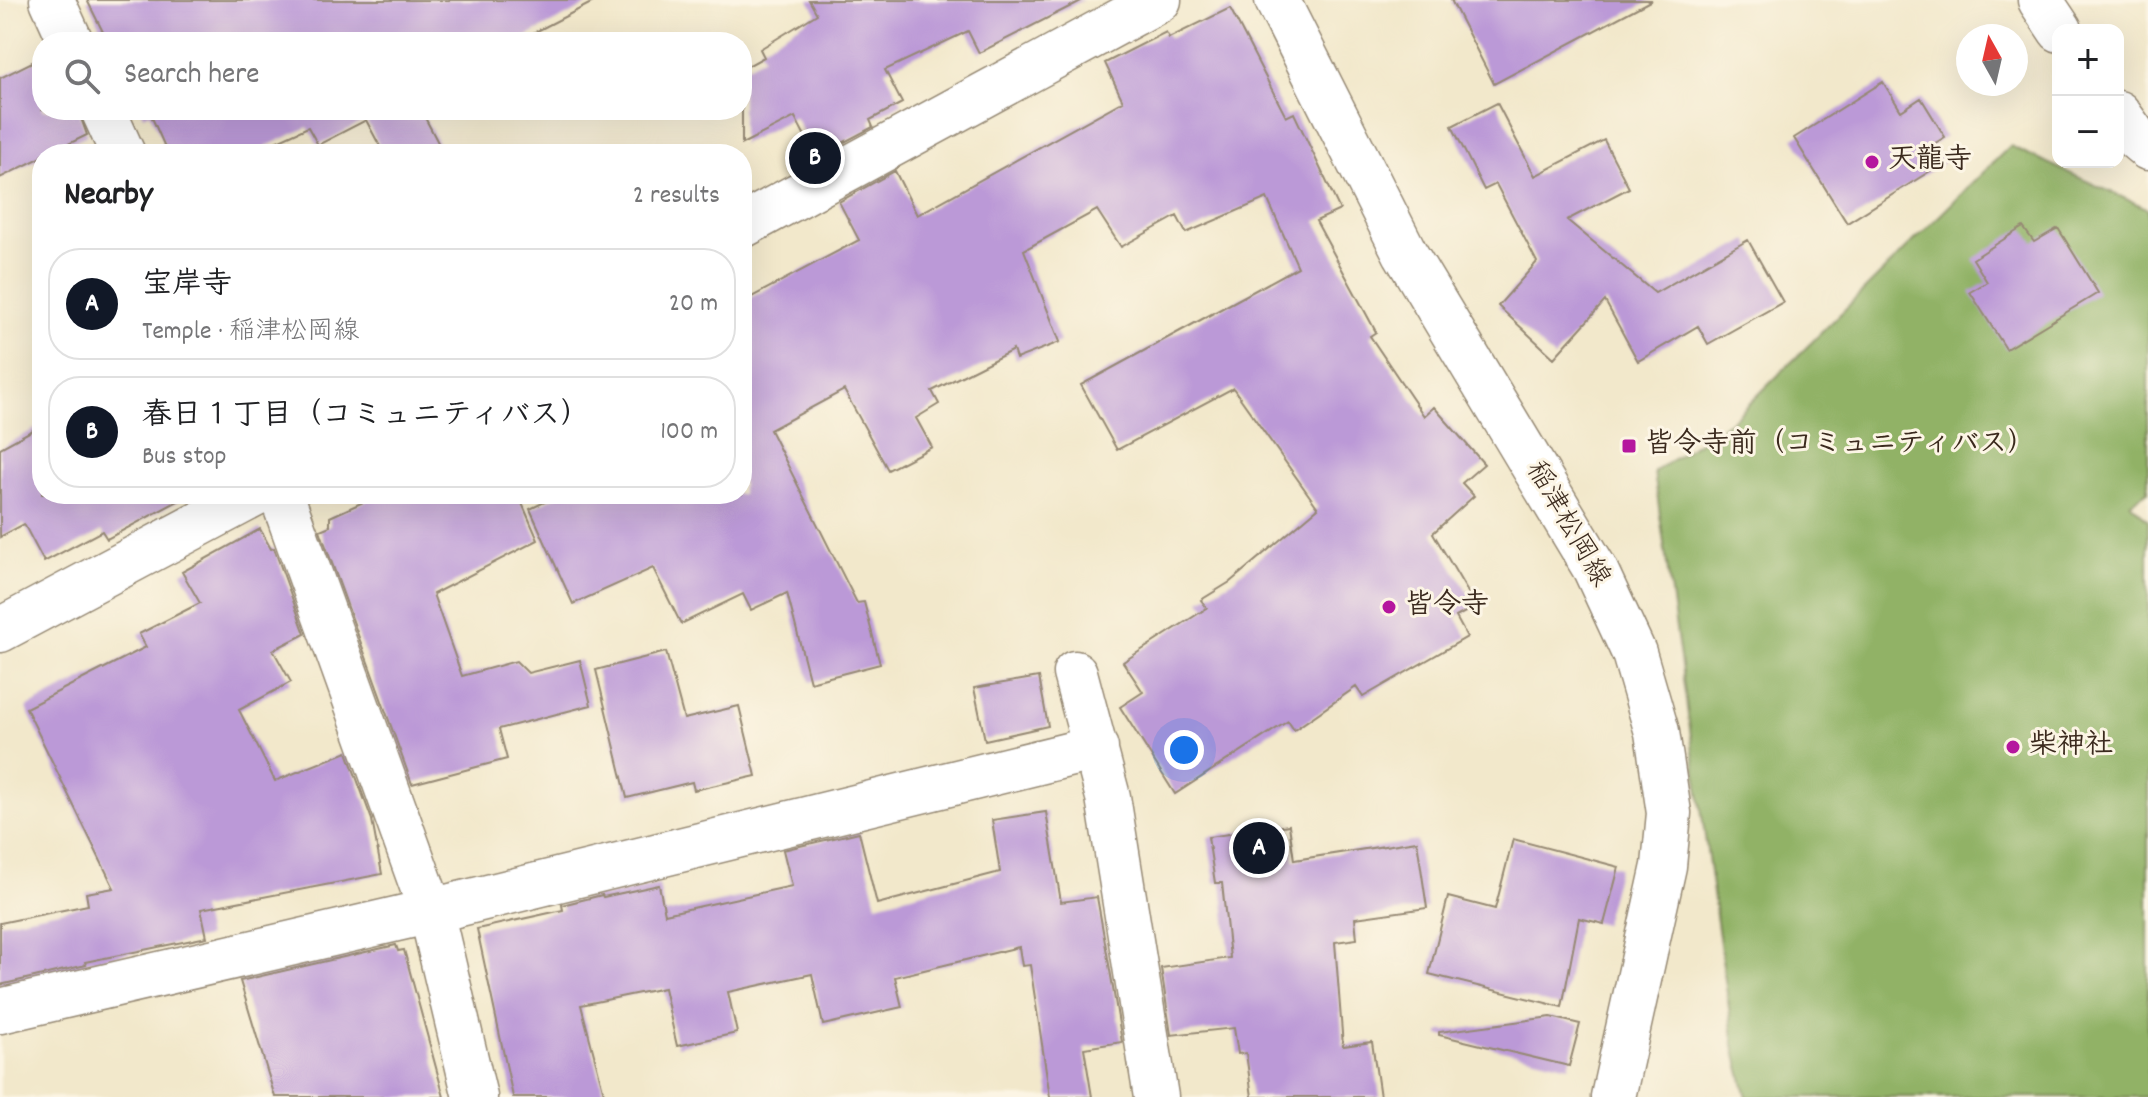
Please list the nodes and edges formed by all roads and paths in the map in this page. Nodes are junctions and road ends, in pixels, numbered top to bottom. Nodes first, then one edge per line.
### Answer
1 (52, 0) edge
2 (1159, 0) edge
3 (1277, 0) edge
4 (2040, 0) edge
5 (2056, 24) edge
6 (66, 32) edge
7 (108, 120) edge
8 (2124, 121) edge
9 (118, 144) edge
10 (2148, 148) edge
11 (752, 221) edge
12 (237, 504) edge
13 (285, 504) edge
14 (0, 630) edge
15 (1075, 673) dead end
16 (1096, 748) junction
17 (431, 911) junction
18 (0, 1011) edge
19 (475, 1097) edge
20 (1156, 1097) edge
21 (1613, 1097) edge

1 - 6 street
2 - 11 street
3 - 21 street, 稲津松岡線
4 - 5 street
7 - 9 street
8 - 10 street
12 - 14 street
13 - 17 street
15 - 16 street
16 - 17 street
16 - 20 street
17 - 18 street
17 - 19 street

